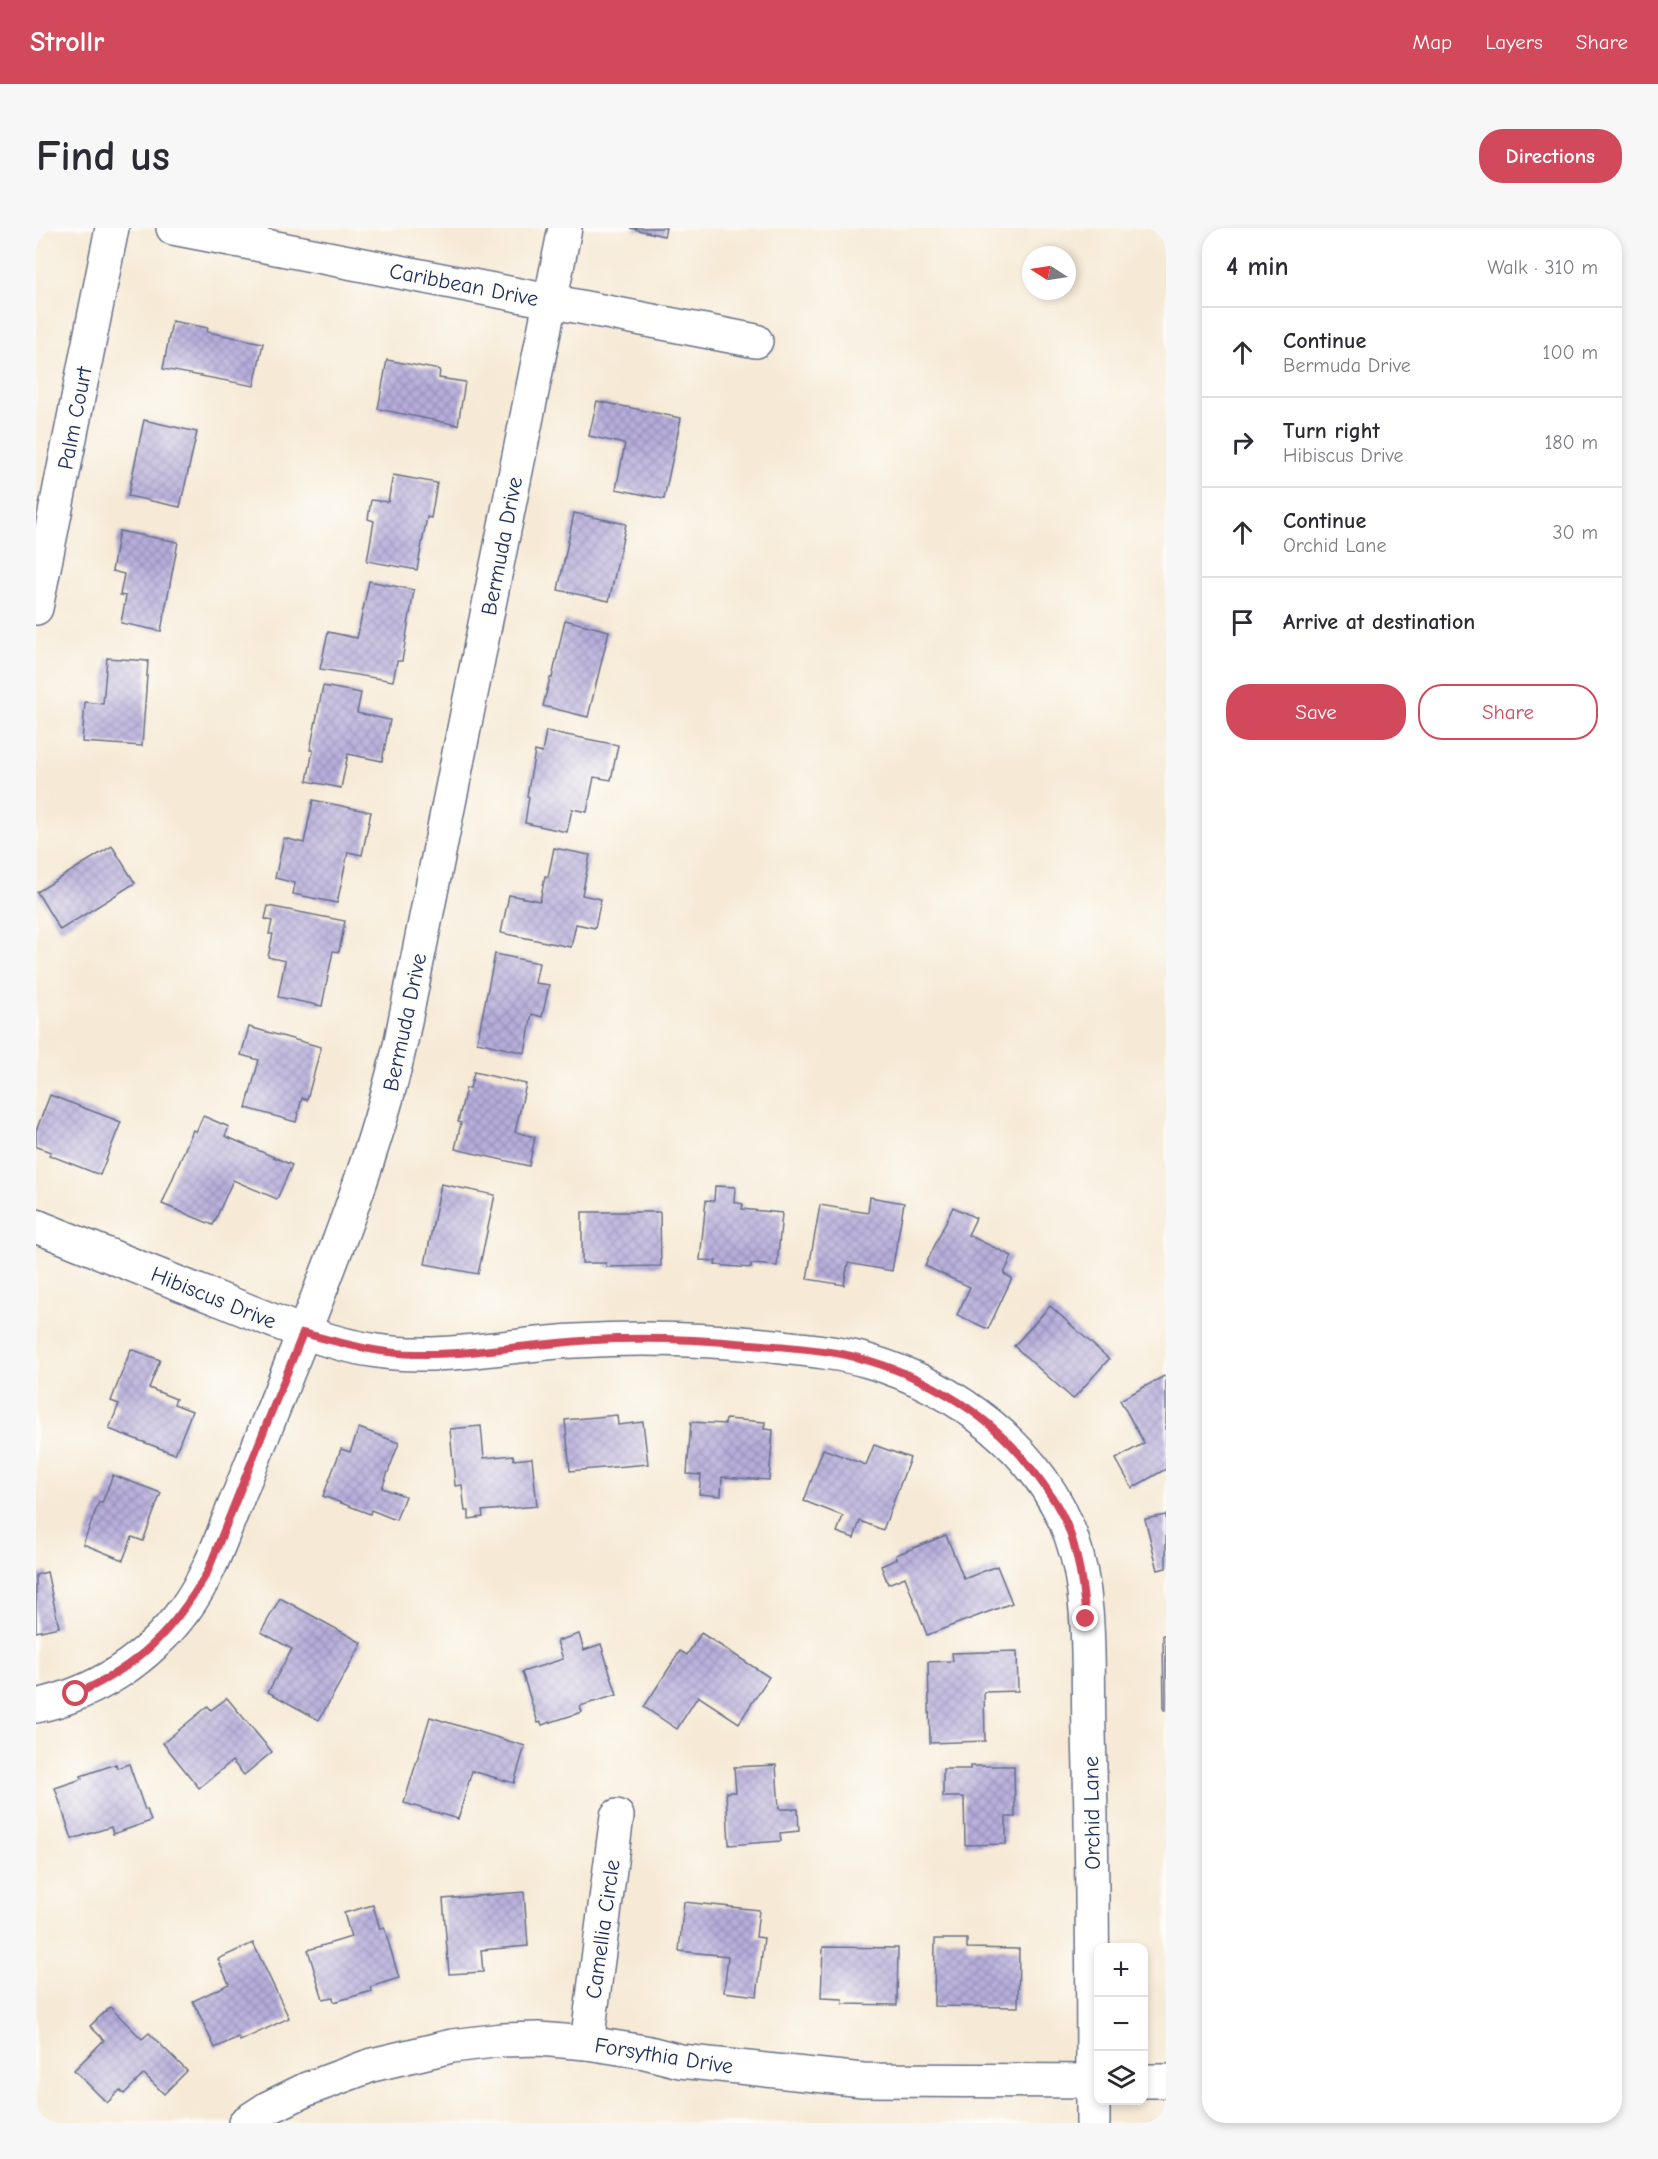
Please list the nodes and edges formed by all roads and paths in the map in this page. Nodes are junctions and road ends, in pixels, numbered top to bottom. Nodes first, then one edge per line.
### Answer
1 (112, 228) edge
2 (173, 228) edge
3 (565, 228) edge
4 (550, 301) junction
5 (756, 341) dead end
6 (36, 608) edge
7 (36, 1226) edge
8 (303, 1333) junction
9 (1058, 1507) joint
10 (36, 1706) edge
11 (617, 1816) dead end
12 (587, 2043) junction
13 (1096, 2051) edge
14 (1094, 2081) edge
15 (1148, 2081) edge
16 (1166, 2081) edge
17 (1094, 2105) edge
18 (244, 2123) edge
19 (1093, 2123) edge

1 - 6 street, Palm Court
2 - 4 street, Caribbean Drive
3 - 4 street, Bermuda Drive
4 - 5 street, Caribbean Drive
4 - 8 street, Bermuda Drive
7 - 8 street, Hibiscus Drive
8 - 9 street, Hibiscus Drive
8 - 10 street, Bermuda Drive
9 - 13 street, Orchid Lane
11 - 12 street, Camellia Circle
12 - 14 street, Forsythia Drive
12 - 18 street, Forsythia Drive
15 - 16 street
17 - 19 street, Orchid Lane

